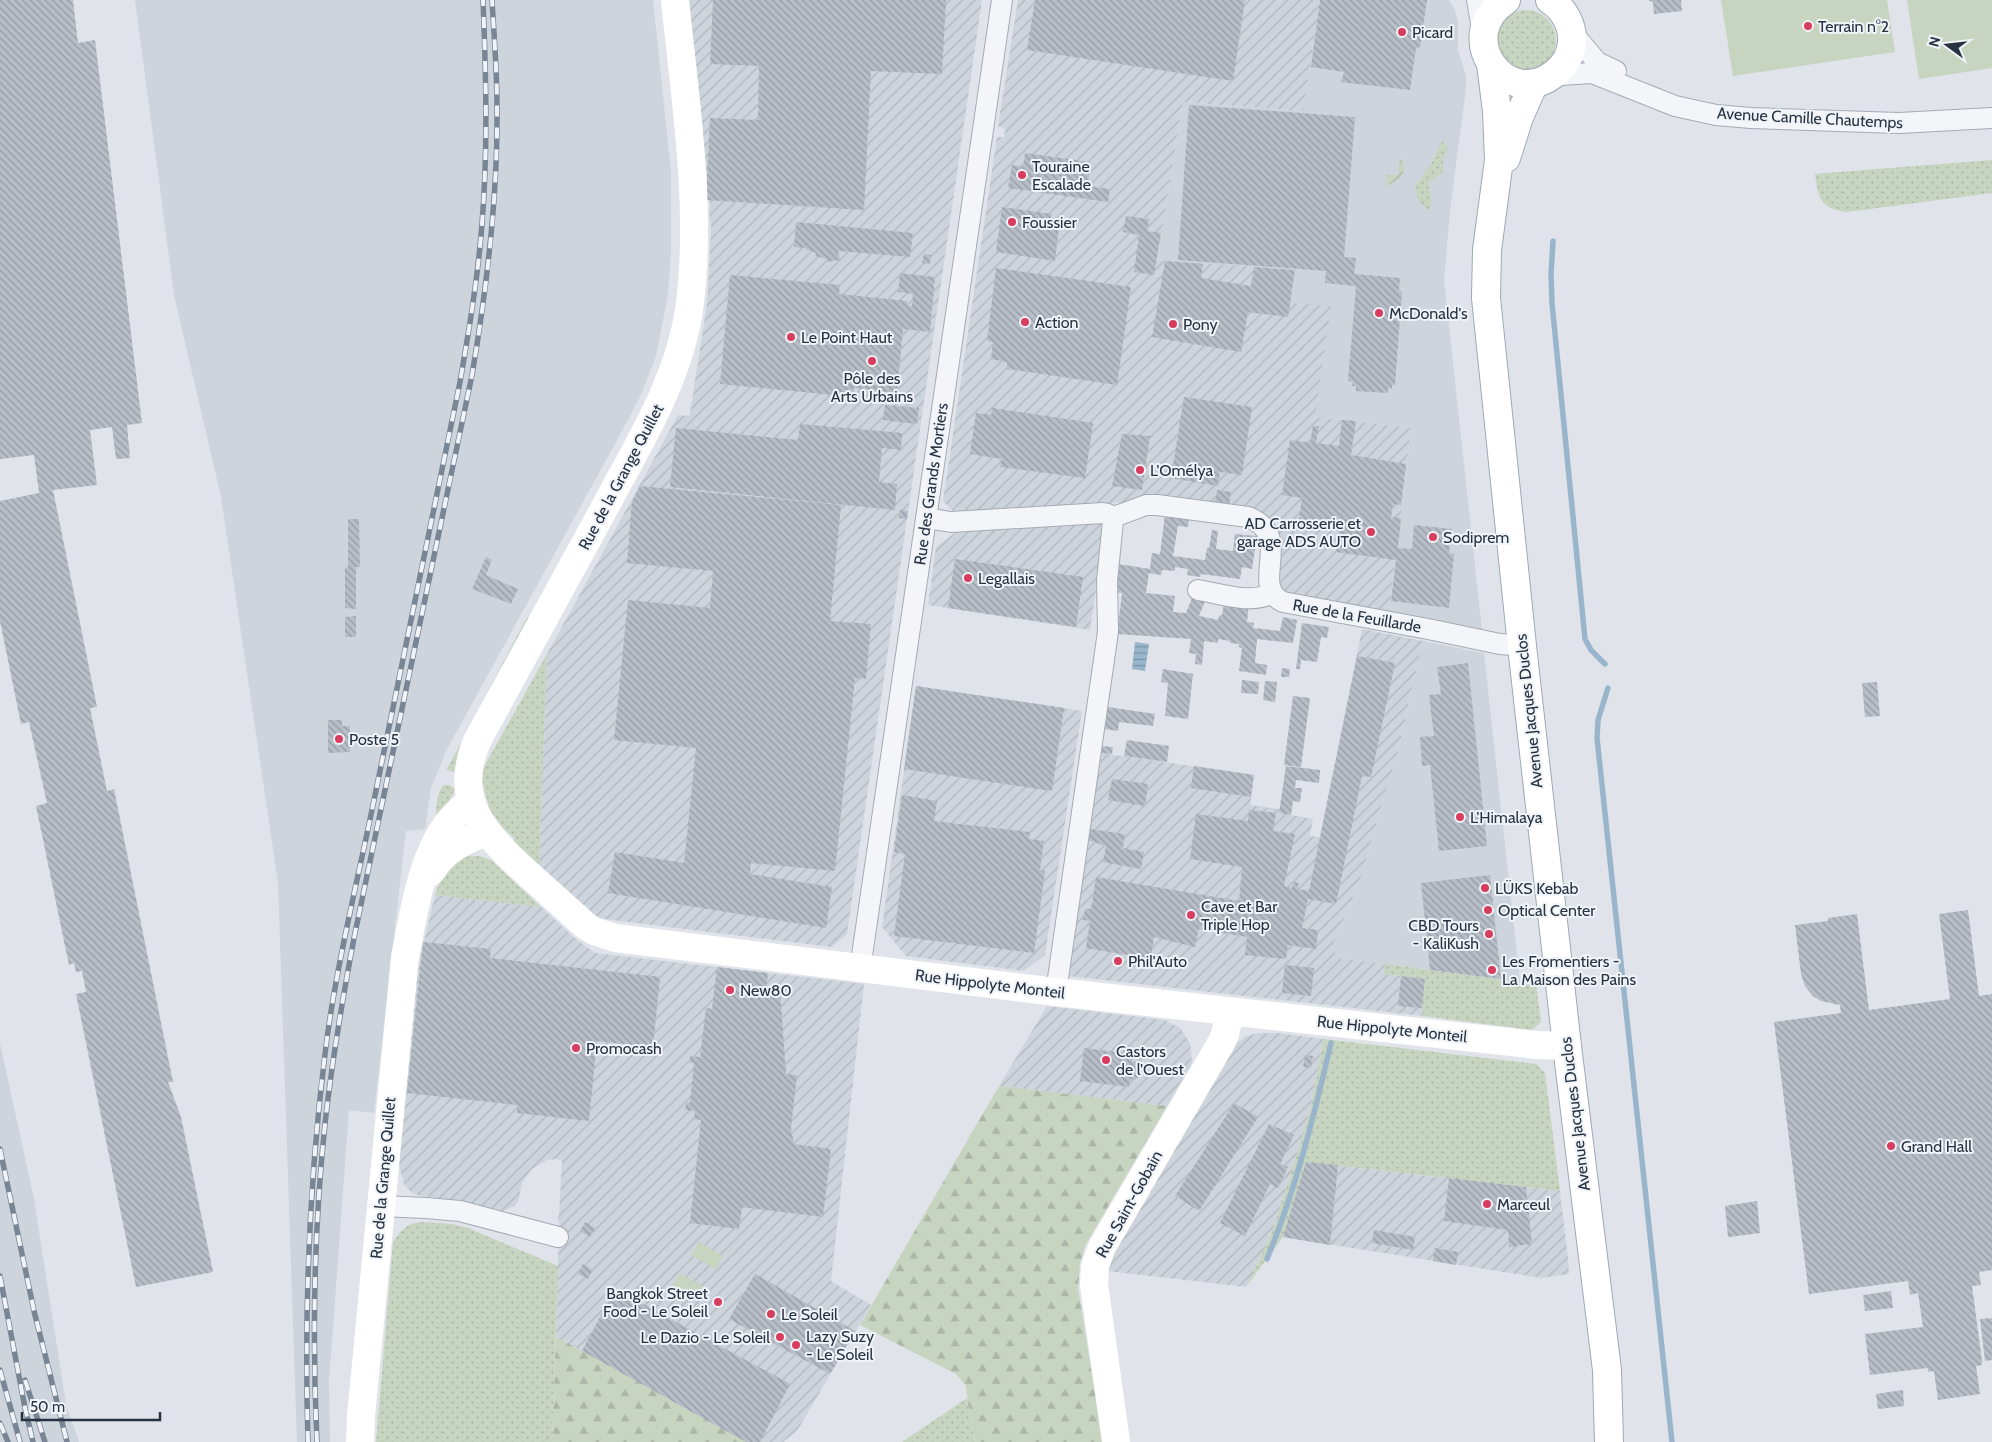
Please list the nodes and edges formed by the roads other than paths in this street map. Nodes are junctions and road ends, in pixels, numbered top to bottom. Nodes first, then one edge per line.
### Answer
1 (675, 0) edge
2 (1002, 0) edge
3 (1477, 0) edge
4 (1506, 0) edge
5 (1561, 11) edge
6 (1483, 38) junction
7 (1491, 64) junction
8 (1540, 81) junction
9 (1992, 107) edge
10 (1992, 118) edge
11 (1494, 200) junction
12 (926, 518) junction
13 (1111, 518) junction
14 (1198, 590) dead end
15 (1271, 594) junction
16 (1522, 646) junction
17 (470, 802) junction
18 (487, 832) junction
19 (414, 915) junction
20 (860, 968) junction
21 (1056, 992) junction
22 (1230, 1011) junction
23 (1567, 1046) junction
24 (381, 1206) junction
25 (558, 1237) dead end
26 (1607, 1370) junction
27 (360, 1442) edge
28 (1116, 1442) edge
29 (1609, 1442) edge
30 (1621, 1442) edge

1 - 17 street, Rue de la Grange Quillet
2 - 12 street, Rue des Grands Mortiers
3 - 6 street
4 - 6 street
5 - 8 street
5 - 9 street, Avenue Camille Chautemps
6 - 7 street, Avenue Jacques Duclos
7 - 8 street
7 - 11 street, Avenue Jacques Duclos
8 - 10 street, Avenue Camille Chautemps
8 - 11 street, Avenue Jacques Duclos
11 - 16 street, Avenue Jacques Duclos
12 - 13 street
12 - 20 street, Rue des Grands Mortiers
13 - 15 street, Rue de la Feuillarde
13 - 21 street
14 - 15 street
15 - 16 street, Rue de la Feuillarde
16 - 23 street, Avenue Jacques Duclos
17 - 18 street, Rue Hippolyte Monteil
17 - 19 street, Rue de la Grange Quillet
18 - 19 street, Rue de la Grange Quillet
18 - 20 street, Rue Hippolyte Monteil
19 - 24 street, Rue de la Grange Quillet
20 - 21 street, Rue Hippolyte Monteil
21 - 22 street, Rue Hippolyte Monteil
22 - 23 street, Rue Hippolyte Monteil
22 - 28 street, Rue Saint-Gobain
23 - 26 street, Avenue Jacques Duclos
24 - 25 street
24 - 27 street, Rue de la Grange Quillet
26 - 29 street, Avenue Jacques Duclos
26 - 30 street, Avenue Jacques Duclos

